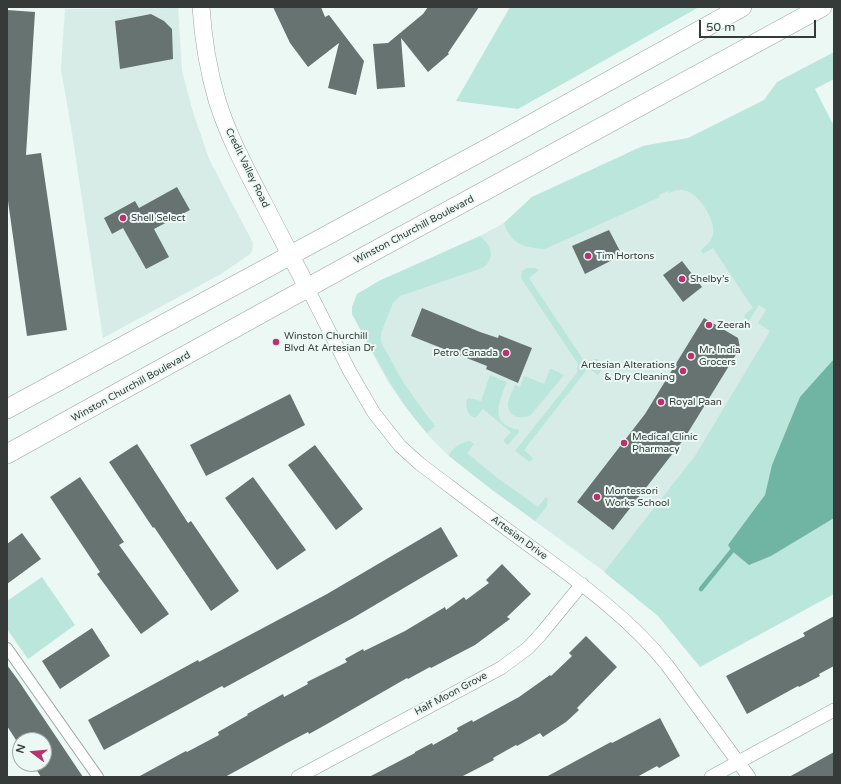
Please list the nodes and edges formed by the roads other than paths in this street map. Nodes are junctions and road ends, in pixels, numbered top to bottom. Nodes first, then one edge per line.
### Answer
1 (201, 7) edge
2 (742, 7) edge
3 (822, 7) edge
4 (291, 255) junction
5 (308, 289) junction
6 (7, 409) edge
7 (7, 454) edge
8 (582, 584) junction
9 (7, 648) edge
10 (834, 710) edge
11 (737, 763) junction
12 (98, 777) edge
13 (298, 777) edge
14 (711, 777) edge
15 (749, 777) edge

1 - 4 street, Credit Valley Road
2 - 4 main road
3 - 5 main road, Winston Churchill Boulevard
4 - 5 street, Credit Valley Road
4 - 6 main road
5 - 7 main road, Winston Churchill Boulevard
5 - 8 street, Artesian Drive
8 - 11 street, Artesian Drive
8 - 13 street, Half Moon Grove
9 - 12 street
10 - 11 street
11 - 14 street
11 - 15 street, Artesian Drive

